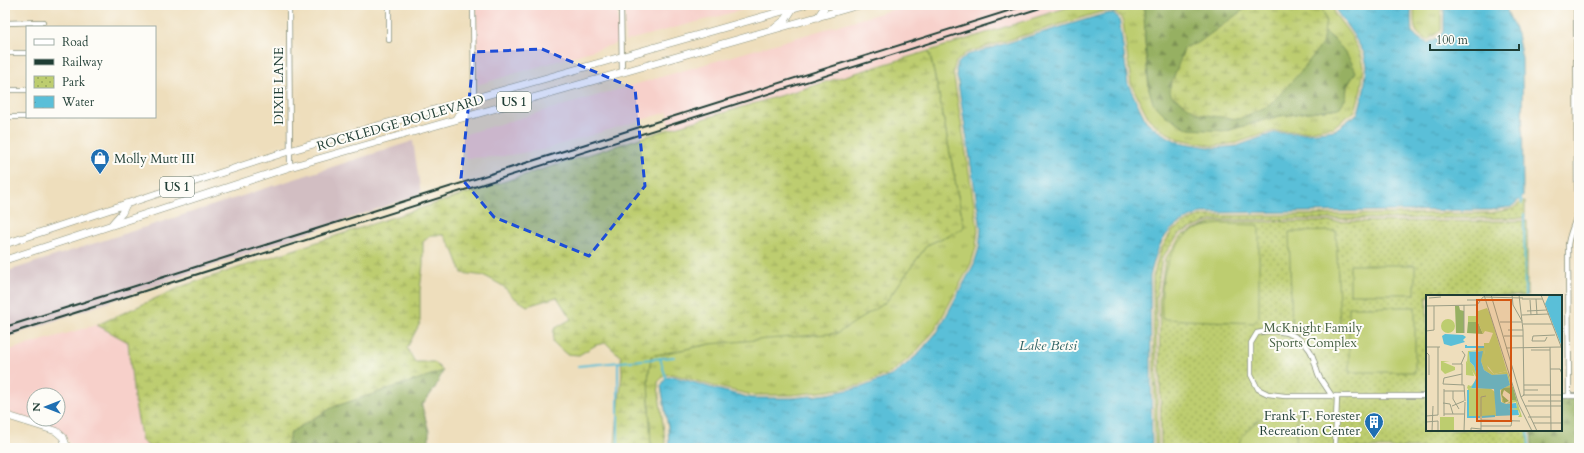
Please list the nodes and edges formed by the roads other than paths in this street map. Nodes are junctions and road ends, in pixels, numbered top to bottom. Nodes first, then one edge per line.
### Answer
1 (288, 5) edge
2 (389, 5) edge
3 (473, 5) edge
4 (621, 5) edge
5 (804, 5) edge
6 (826, 5) edge
7 (859, 5) edge
8 (1576, 5) edge
9 (793, 8) junction
10 (818, 17) junction
11 (43, 22) dead end
12 (5, 23) edge
13 (773, 29) junction
14 (389, 40) dead end
15 (5, 53) edge
16 (26, 53) edge
17 (622, 56) junction
18 (622, 72) junction
19 (5, 90) edge
20 (26, 90) edge
21 (474, 98) junction
22 (5, 117) edge
23 (26, 117) edge
24 (455, 119) junction
25 (289, 151) junction
26 (290, 167) junction
27 (126, 204) junction
28 (111, 225) junction
29 (5, 244) edge
30 (5, 260) edge
31 (1334, 396) junction
32 (1426, 396) edge
33 (1562, 396) edge
34 (1569, 396) junction
35 (1579, 396) edge
36 (5, 415) edge
37 (67, 448) edge
38 (1335, 448) edge

1 - 25 street, DIXIE LANE
2 - 14 street
3 - 21 street
4 - 17 street
5 - 9 main road, ROCKLEDGE BOULEVARD / US 1
6 - 10 main road
7 - 10 main road, ROCKLEDGE BOULEVARD / US 1
8 - 34 street
9 - 13 main road
9 - 17 main road, ROCKLEDGE BOULEVARD / US 1
10 - 13 main road, ROCKLEDGE BOULEVARD / US 1
11 - 12 street
13 - 18 main road, ROCKLEDGE BOULEVARD / US 1
15 - 16 street
17 - 18 street
17 - 21 main road, ROCKLEDGE BOULEVARD / US 1
18 - 24 main road, ROCKLEDGE BOULEVARD / US 1
19 - 20 street
21 - 24 main road
21 - 25 main road, ROCKLEDGE BOULEVARD / US 1
22 - 23 street
24 - 26 main road, ROCKLEDGE BOULEVARD / US 1
25 - 26 street, DIXIE LANE
25 - 27 main road, ROCKLEDGE BOULEVARD / US 1
26 - 28 main road, ROCKLEDGE BOULEVARD / US 1
27 - 28 main road
27 - 29 main road, ROCKLEDGE BOULEVARD / US 1
28 - 30 main road, ROCKLEDGE BOULEVARD / US 1
31 - 31 street
31 - 32 street
31 - 38 street
33 - 34 street
34 - 35 street
36 - 37 main road

